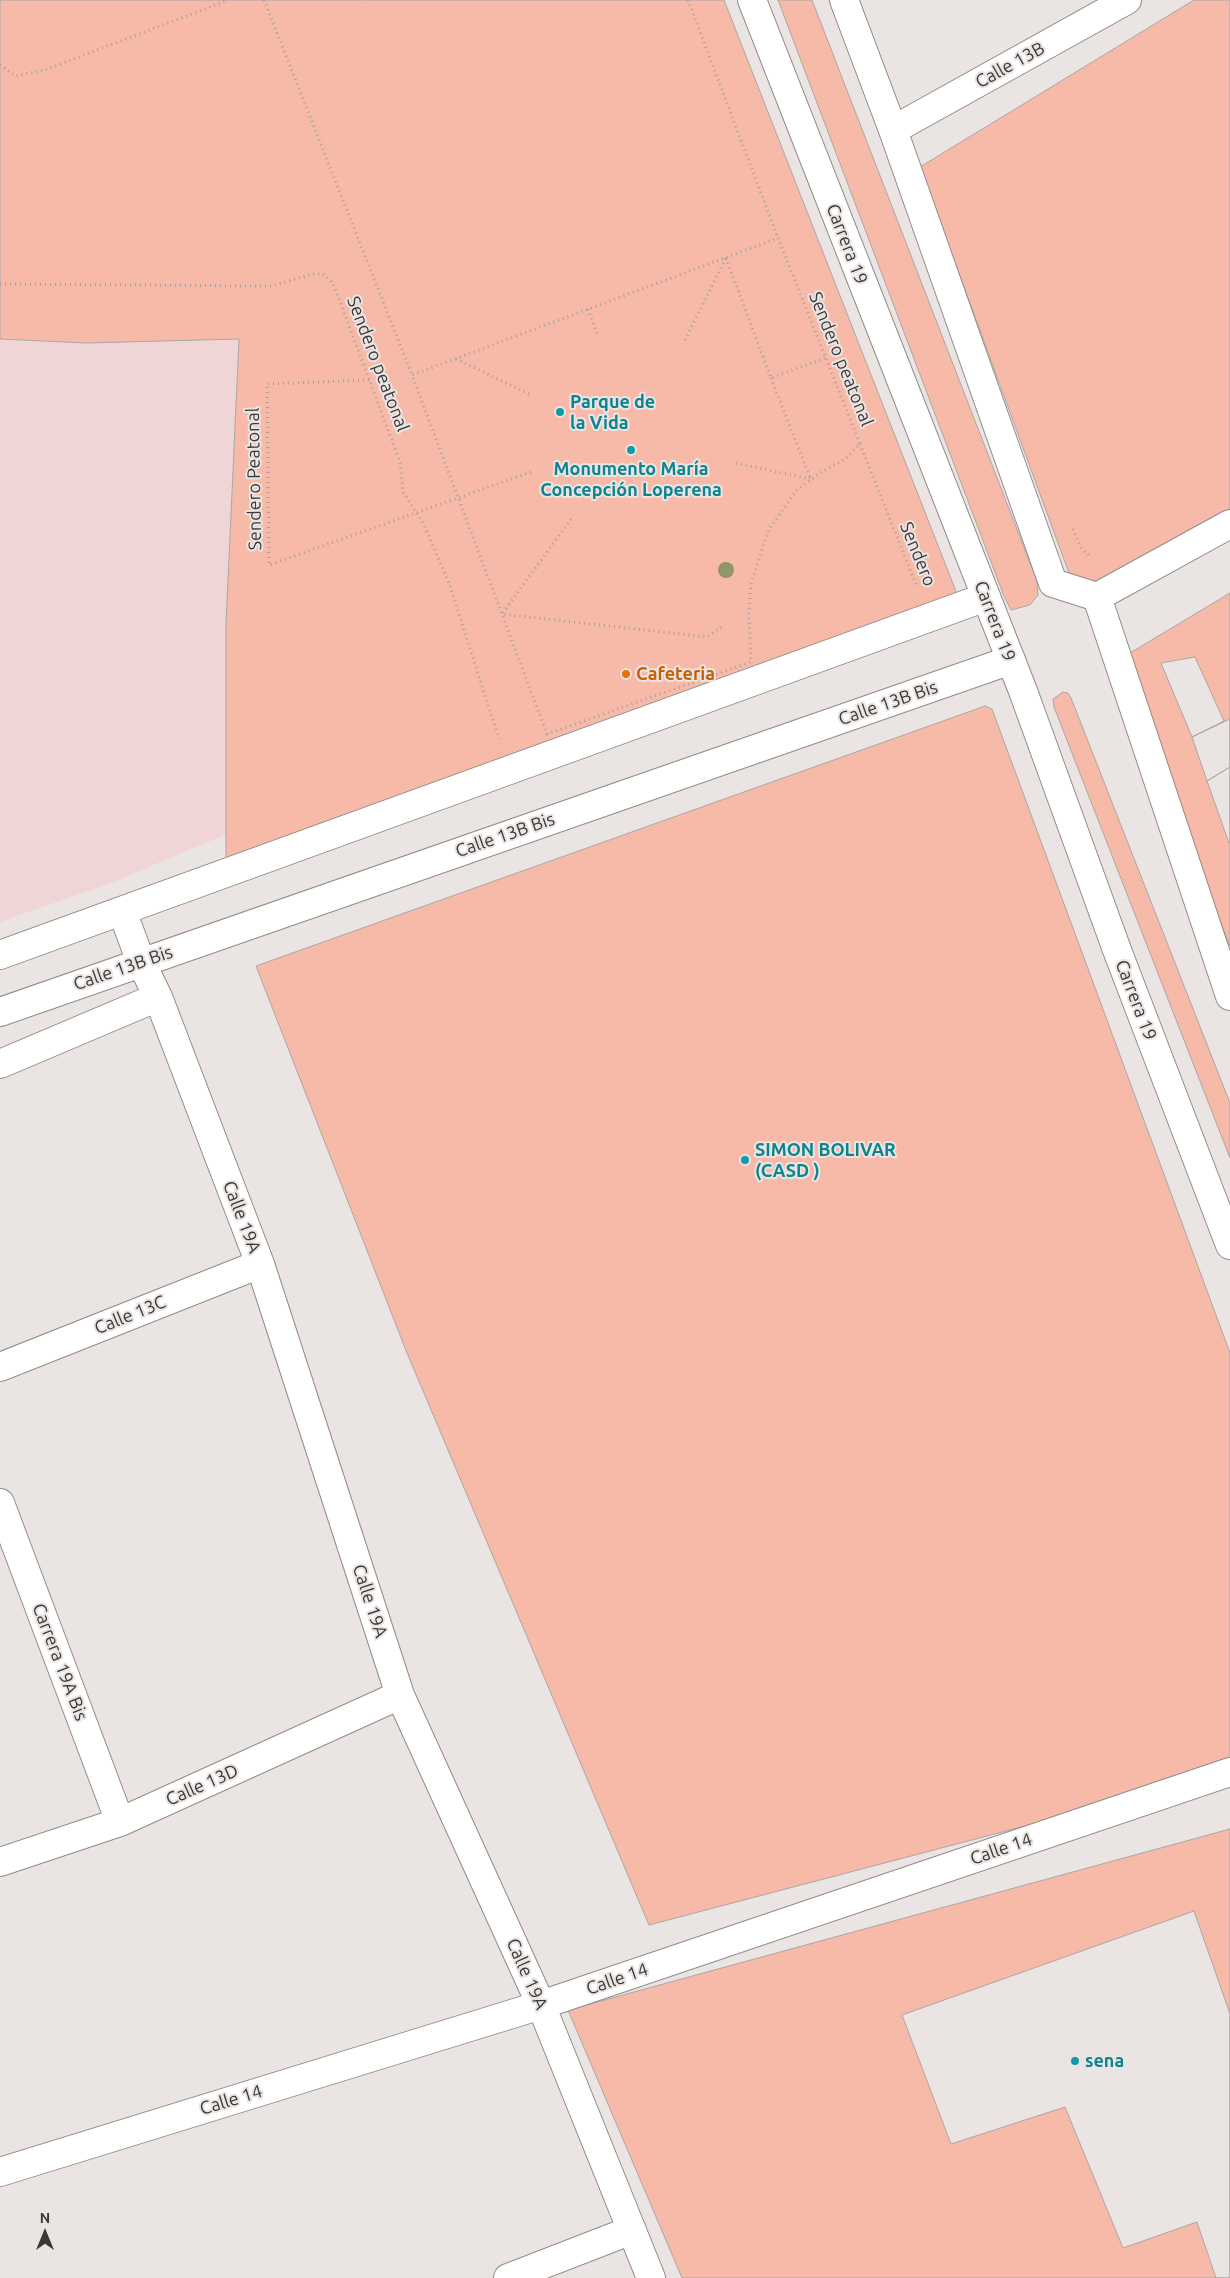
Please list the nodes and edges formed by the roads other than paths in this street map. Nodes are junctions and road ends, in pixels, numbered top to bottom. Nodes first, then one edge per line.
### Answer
1 (752, 0) edge
2 (844, 0) edge
3 (1127, 0) edge
4 (893, 130) junction
5 (1230, 524) edge
6 (986, 597) junction
7 (1098, 597) junction
8 (1011, 660) junction
9 (122, 911) junction
10 (0, 955) edge
11 (141, 962) junction
12 (1230, 996) edge
13 (158, 997) junction
14 (0, 1012) edge
15 (0, 1064) edge
16 (1230, 1245) edge
17 (260, 1264) junction
18 (0, 1367) edge
19 (0, 1503) edge
20 (400, 1695) junction
21 (1230, 1772) edge
22 (120, 1822) junction
23 (0, 1862) edge
24 (541, 2005) junction
25 (0, 2172) edge
26 (632, 2230) junction
27 (508, 2278) edge
28 (651, 2278) edge

1 - 6 main road, Carrera 19
2 - 4 main road
3 - 4 main road, Calle 13B
4 - 7 main road
5 - 7 main road
6 - 8 main road, Carrera 19
6 - 9 main road
7 - 12 main road
8 - 11 main road, Calle 13B Bis
8 - 16 main road, Carrera 19
9 - 10 main road
9 - 11 main road, Calle 19A
11 - 13 main road, Calle 19A
11 - 14 main road, Calle 13B Bis
13 - 15 main road
13 - 17 main road, Calle 19A
17 - 18 main road, Calle 13C
17 - 20 main road, Calle 19A
19 - 22 main road, Carrera 19A Bis
20 - 22 main road, Calle 13D
20 - 24 main road, Calle 19A
21 - 24 main road, Calle 14
22 - 23 main road, Calle 13D
24 - 25 main road, Calle 14
24 - 26 main road, Calle 19A
26 - 27 main road
26 - 28 main road, Calle 19A

